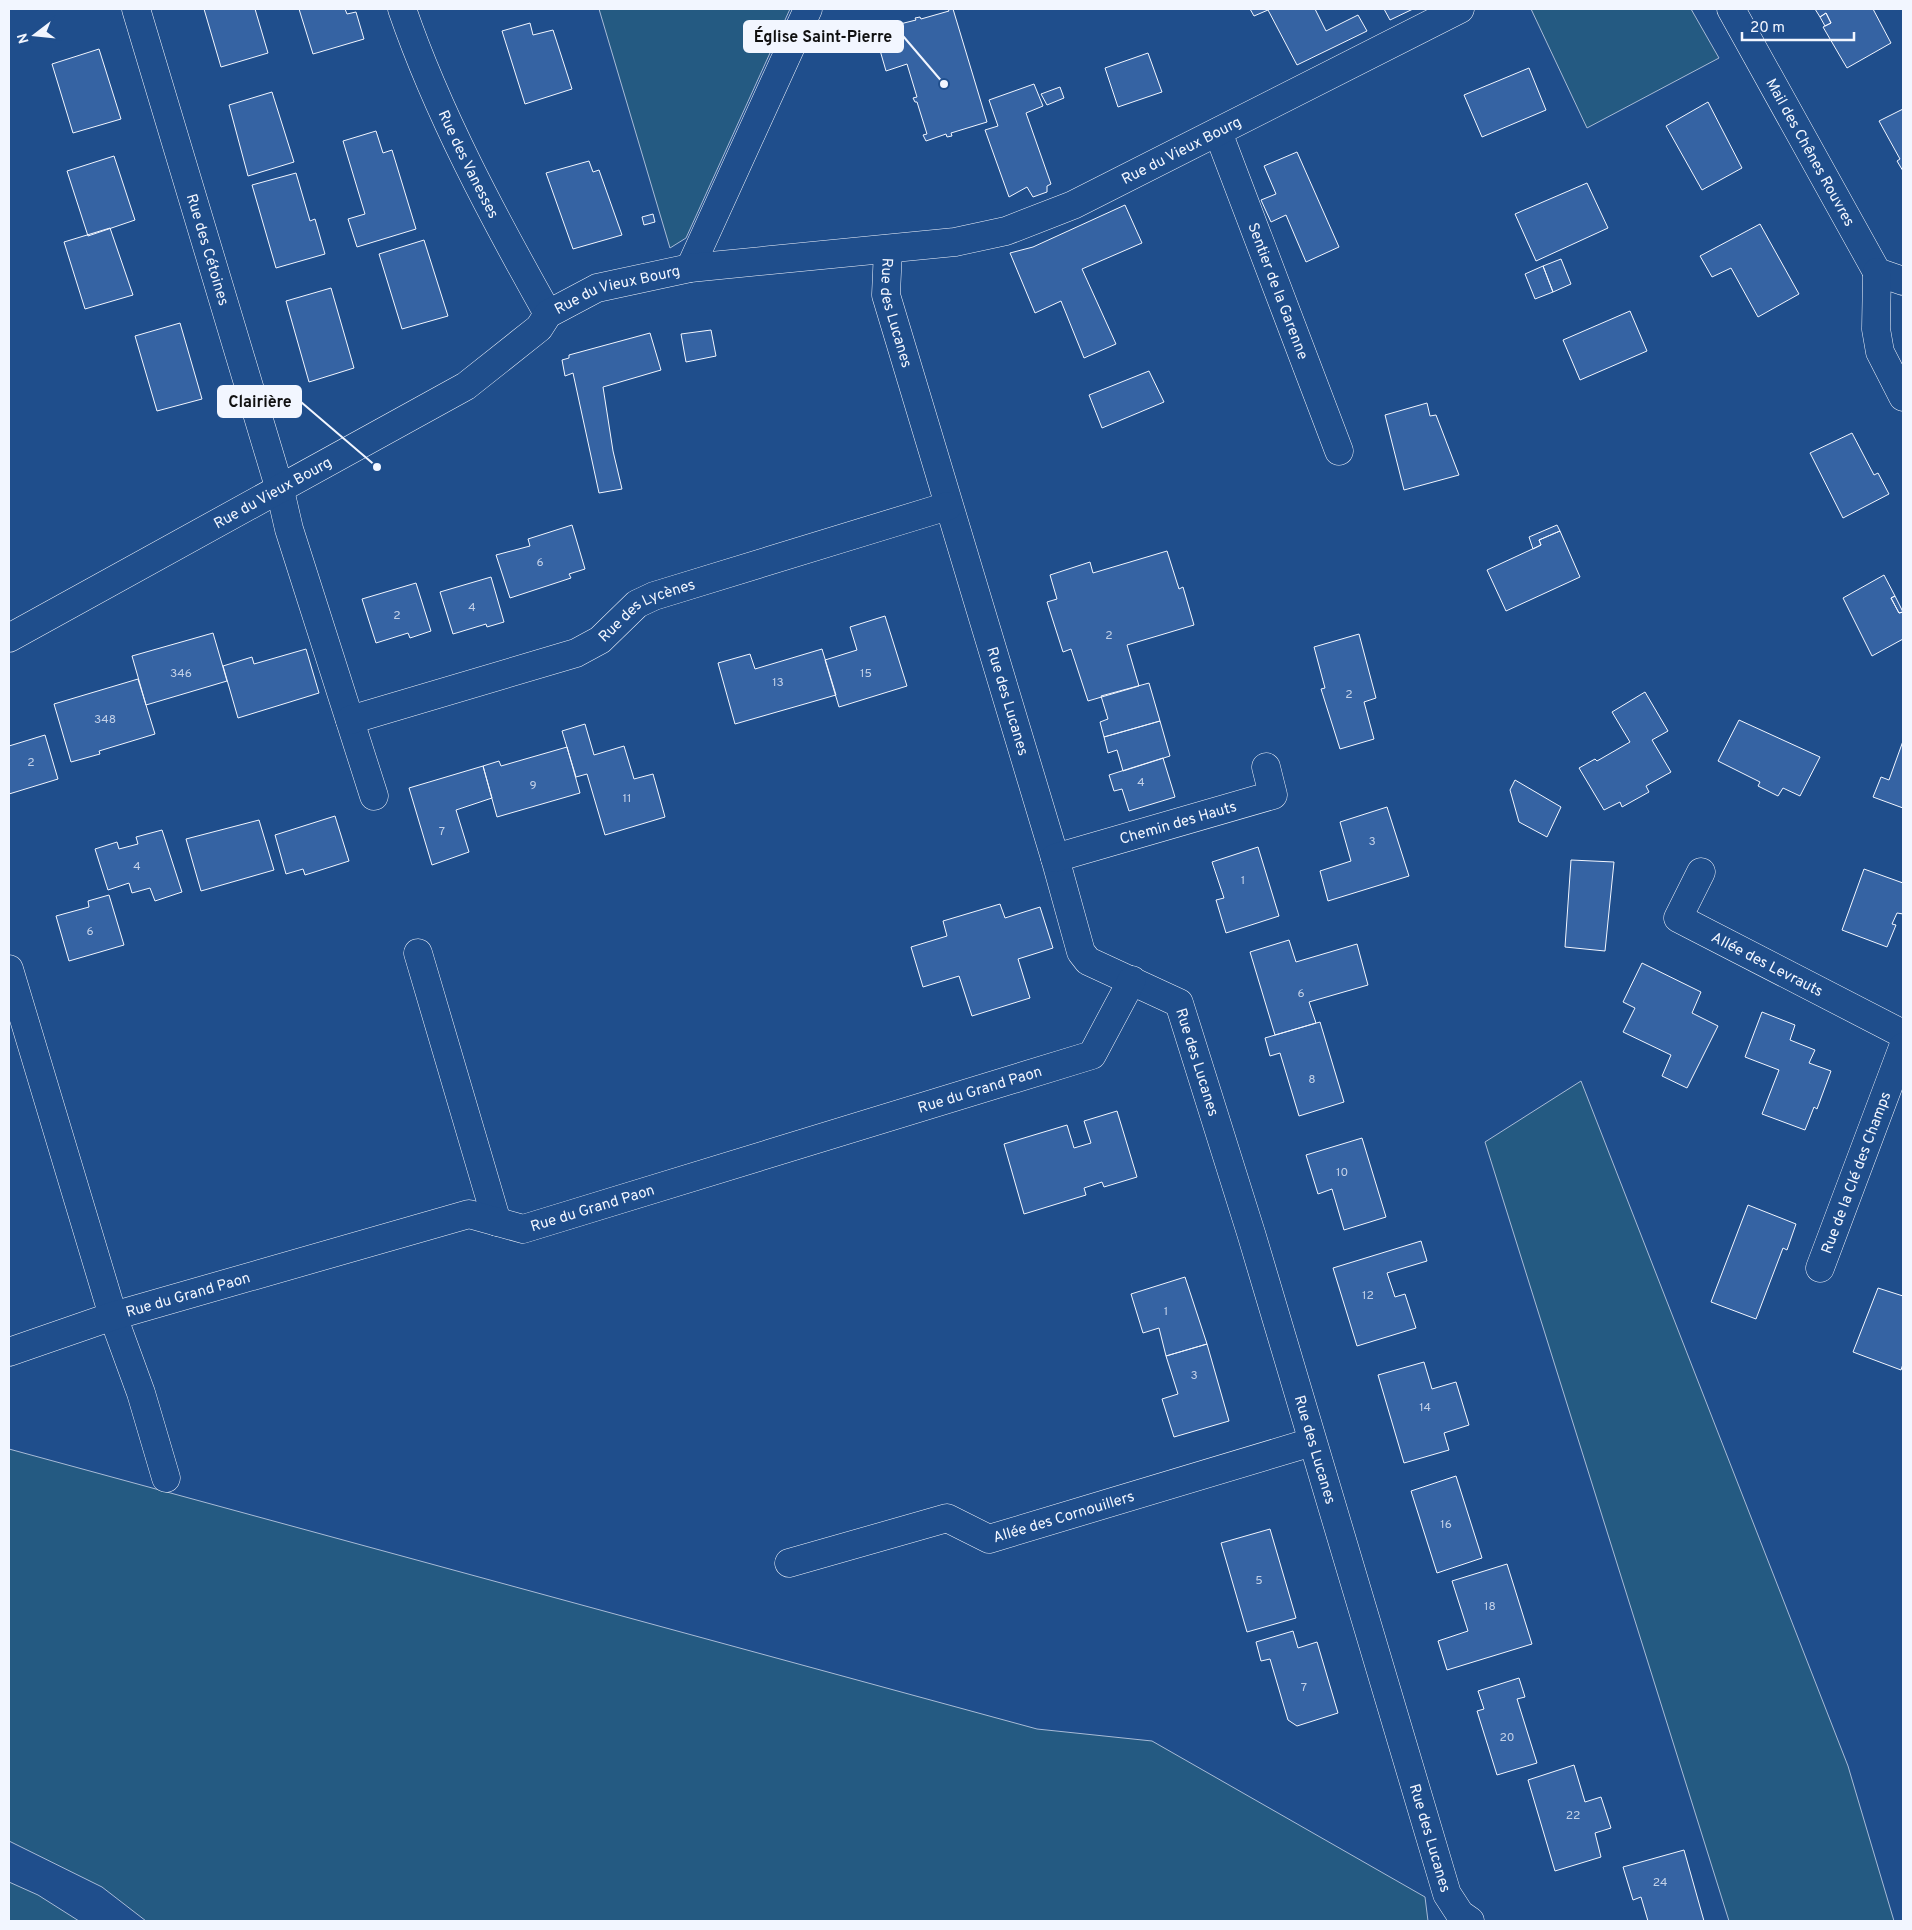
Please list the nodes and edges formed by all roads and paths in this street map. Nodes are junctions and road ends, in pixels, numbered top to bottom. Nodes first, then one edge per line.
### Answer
1 (136, 9) edge
2 (402, 9) edge
3 (808, 9) edge
4 (1460, 9) edge
5 (1731, 9) edge
6 (1218, 132) junction
7 (888, 249) junction
8 (690, 268) junction
9 (1877, 272) junction
10 (1903, 281) edge
11 (548, 314) junction
12 (1903, 396) edge
13 (1338, 451) dead end
14 (280, 490) junction
15 (948, 506) junction
16 (9, 638) edge
17 (350, 720) junction
18 (1266, 767) dead end
19 (374, 796) dead end
20 (1055, 858) junction
21 (1701, 872) dead end
22 (418, 953) dead end
23 (9, 969) edge
24 (1132, 980) junction
25 (1903, 1034) edge
26 (1903, 1048) edge
27 (497, 1222) junction
28 (1820, 1268) dead end
29 (113, 1316) junction
30 (9, 1352) edge
31 (1312, 1442) junction
32 (166, 1478) dead end
33 (789, 1563) dead end
34 (1470, 1921) edge

1 - 14 street, Rue des Cétoines
2 - 11 street, Rue des Vanesses
3 - 8 street
4 - 6 street, Rue du Vieux Bourg
5 - 9 street, Mail des Chênes Rouvres
6 - 7 street, Rue du Vieux Bourg
6 - 13 street, Sentier de la Garenne
7 - 8 street, Rue du Vieux Bourg
7 - 15 street, Rue des Lucanes
8 - 11 street, Rue du Vieux Bourg
9 - 10 street
9 - 12 street
11 - 14 street, Rue du Vieux Bourg
14 - 16 street, Rue du Vieux Bourg
14 - 17 street
15 - 17 street, Rue des Lycènes
15 - 20 street, Rue des Lucanes
17 - 19 street
18 - 20 street, Chemin des Hauts
20 - 24 street, Rue des Lucanes
21 - 25 street, Allée des Levrauts
22 - 27 street
23 - 29 street
24 - 27 street, Rue du Grand Paon
24 - 31 street, Rue des Lucanes
26 - 28 street, Rue de la Clé des Champs
27 - 29 street, Rue du Grand Paon
29 - 30 street, Rue du Grand Paon
29 - 32 street
31 - 33 street, Allée des Cornouillers
31 - 34 street, Rue des Lucanes

